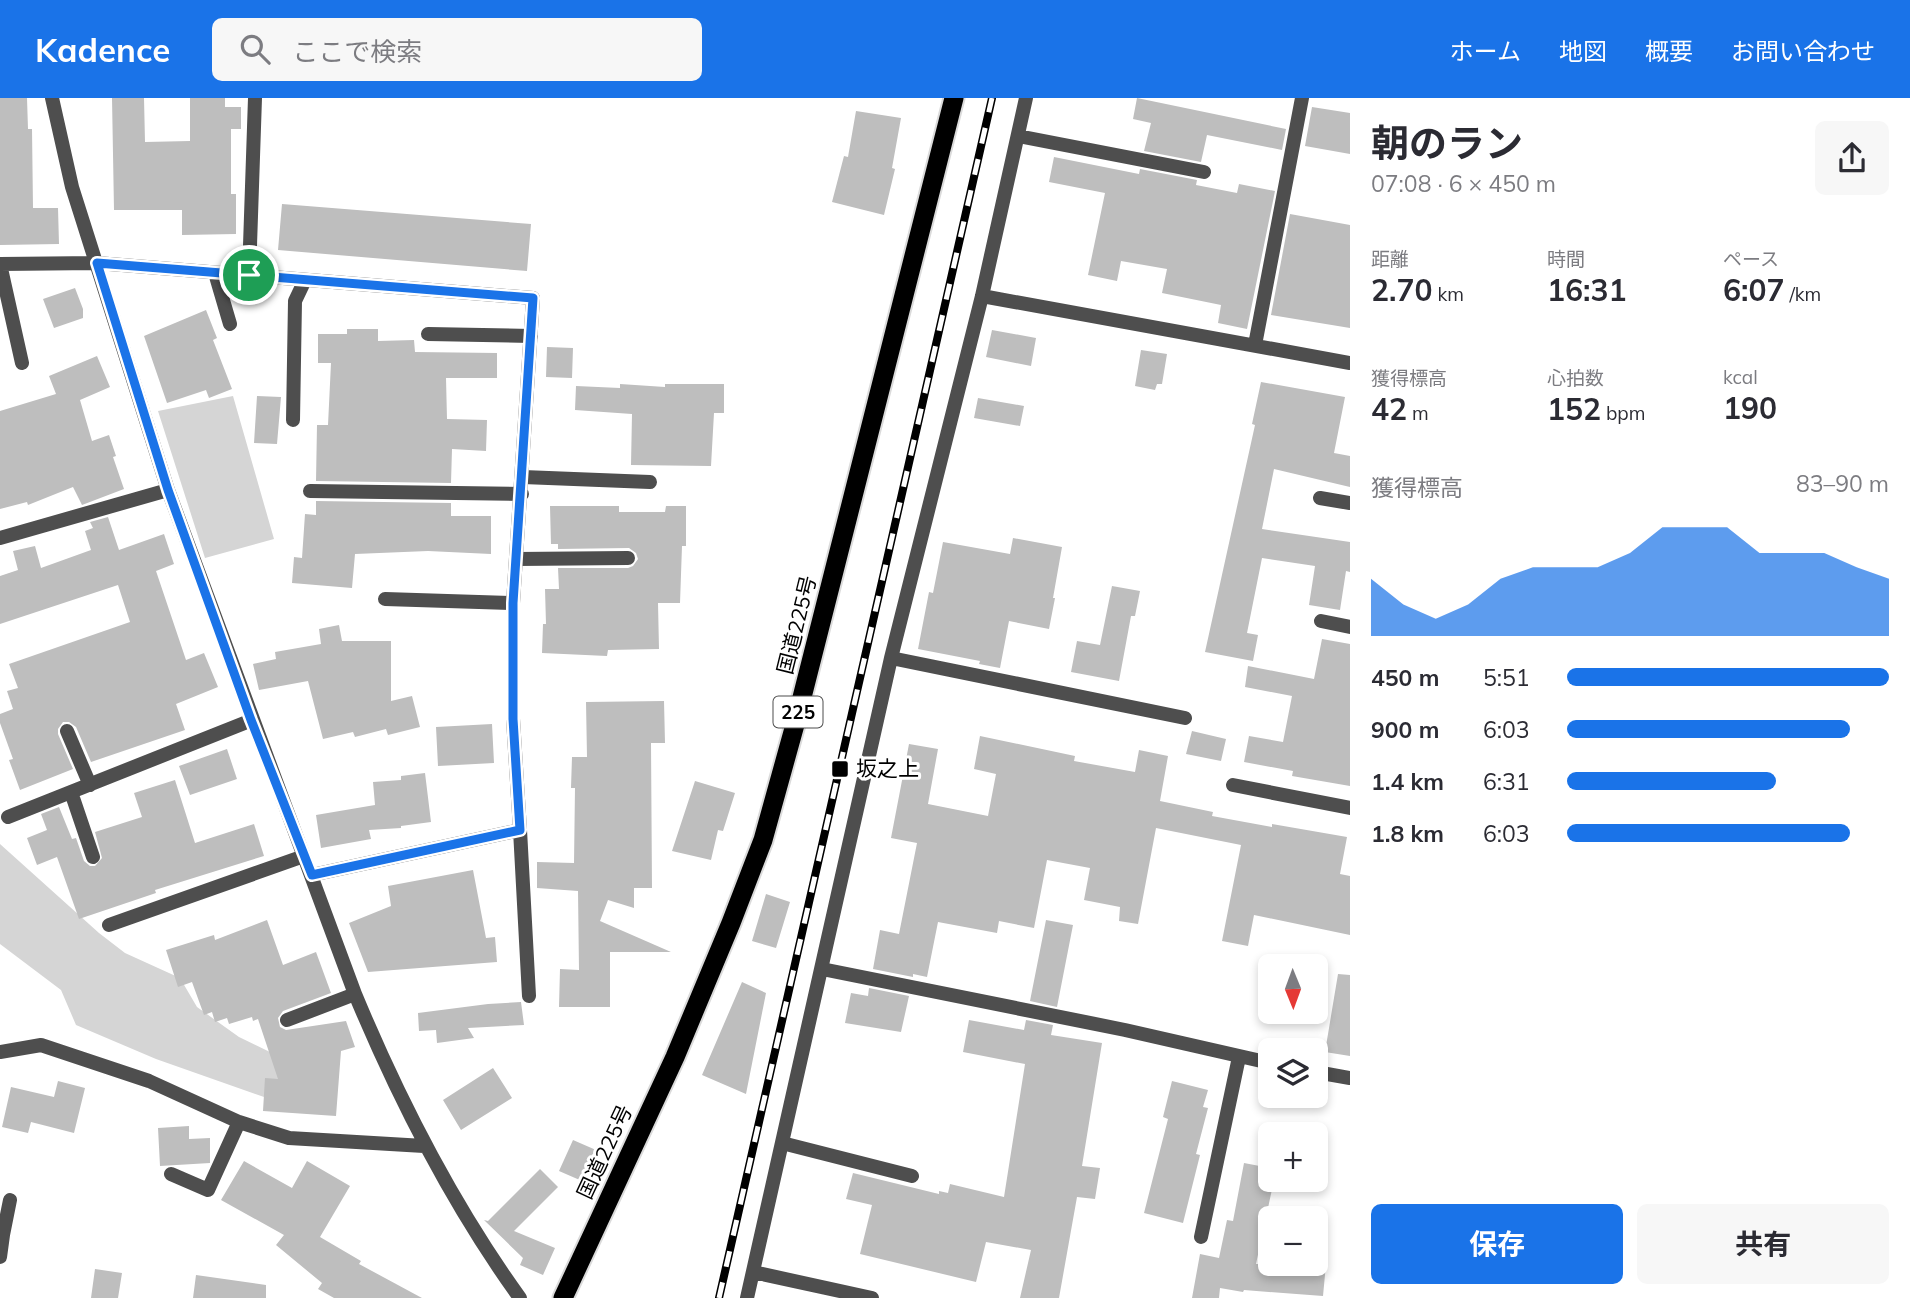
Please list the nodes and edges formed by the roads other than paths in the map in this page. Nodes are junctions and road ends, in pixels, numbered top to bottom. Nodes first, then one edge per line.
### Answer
1 (52, 98) edge
2 (255, 98) edge
3 (954, 98) edge
4 (1026, 98) edge
5 (1302, 98) edge
6 (1018, 136) junction
7 (1204, 172) dead end
8 (97, 263) junction
9 (0, 264) edge
10 (215, 273) junction
11 (249, 275) junction
12 (305, 280) junction
13 (982, 296) junction
14 (230, 324) dead end
15 (428, 334) dead end
16 (531, 336) junction
17 (1255, 345) junction
18 (22, 363) dead end
19 (1350, 363) edge
20 (293, 421) dead end
21 (523, 477) junction
22 (650, 482) dead end
23 (168, 490) junction
24 (310, 491) dead end
25 (522, 494) junction
26 (1320, 498) dead end
27 (1350, 503) edge
28 (0, 538) edge
29 (628, 558) dead end
30 (517, 559) junction
31 (385, 598) dead end
32 (513, 603) junction
33 (1321, 621) dead end
34 (1350, 627) edge
35 (891, 658) junction
36 (1185, 718) dead end
37 (251, 720) junction
38 (67, 731) dead end
39 (90, 785) junction
40 (1233, 785) dead end
41 (71, 792) junction
42 (1350, 808) edge
43 (8, 817) dead end
44 (520, 830) junction
45 (304, 856) junction
46 (93, 857) dead end
47 (312, 875) junction
48 (109, 925) dead end
49 (822, 970) junction
50 (355, 995) junction
51 (529, 996) dead end
52 (287, 1020) dead end
53 (0, 1052) edge
54 (1239, 1057) junction
55 (1258, 1061) edge
56 (1328, 1074) edge
57 (1350, 1078) edge
58 (239, 1122) junction
59 (782, 1143) junction
60 (424, 1146) junction
61 (171, 1174) dead end
62 (912, 1176) dead end
63 (10, 1200) dead end
64 (2, 1235) edge
65 (1201, 1237) dead end
66 (0, 1257) edge
67 (753, 1272) junction
68 (520, 1298) edge
69 (563, 1298) edge
70 (747, 1298) edge
71 (872, 1298) edge

1 - 8 street
2 - 11 street
3 - 69 highway, 国道225号 / 225
4 - 6 street
5 - 17 street
6 - 7 street
6 - 13 street
8 - 9 street
8 - 10 street
8 - 23 street
9 - 18 street
10 - 11 street
10 - 14 street
11 - 12 street
12 - 16 street
12 - 20 street
13 - 17 street
13 - 35 street
15 - 16 street
16 - 21 street
17 - 19 street
21 - 22 street
21 - 25 street
23 - 28 street
23 - 37 street
24 - 25 street
25 - 30 street
26 - 27 street
29 - 30 street
30 - 32 street
31 - 32 street
32 - 44 street
33 - 34 street
35 - 36 street
35 - 49 street
37 - 39 street
37 - 45 street
38 - 39 street
39 - 41 street
40 - 42 street
41 - 43 street
41 - 46 street
44 - 47 street
44 - 51 street
45 - 47 street
45 - 48 street
47 - 50 street
49 - 54 street
49 - 59 street
50 - 52 street
50 - 60 street
53 - 58 street
54 - 55 street
54 - 65 street
56 - 57 street
58 - 60 street
58 - 61 street
59 - 62 street
59 - 67 street
60 - 68 street
63 - 64 street
64 - 66 street
67 - 70 street
67 - 71 street

